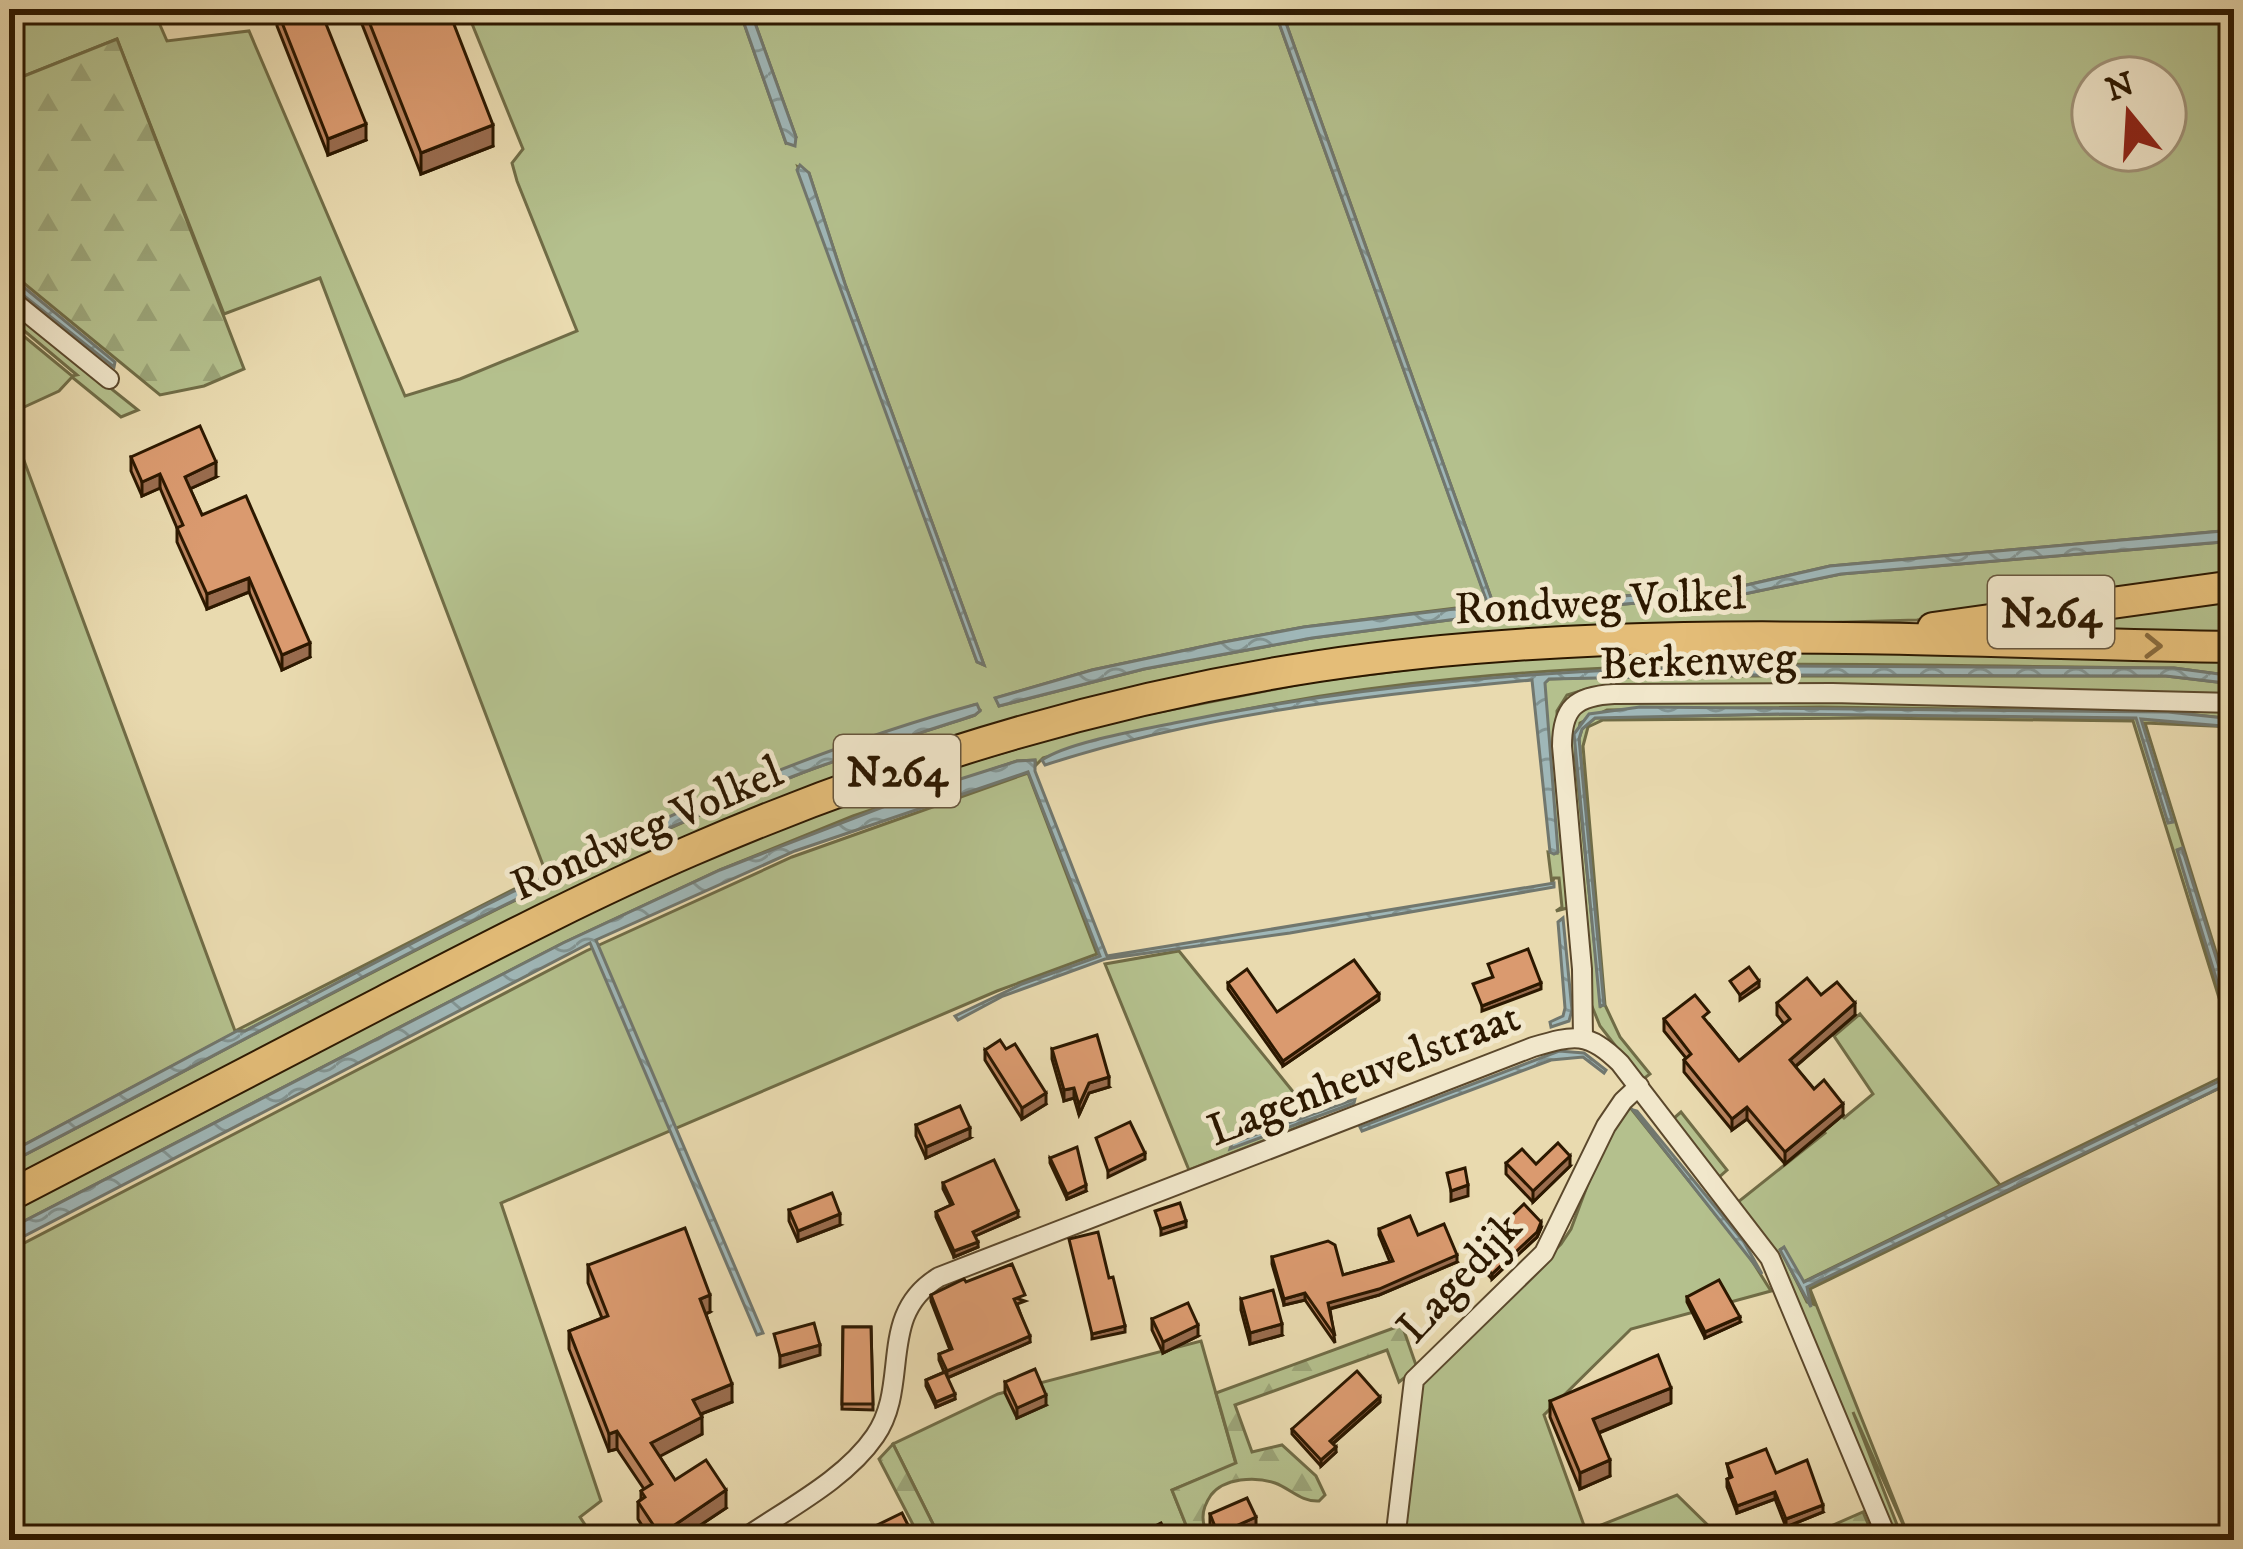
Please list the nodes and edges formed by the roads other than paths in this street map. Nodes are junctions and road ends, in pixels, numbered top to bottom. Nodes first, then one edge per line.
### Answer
1 (9, 298) edge
2 (109, 379) dead end
3 (2234, 586) edge
4 (1868, 637) junction
5 (2234, 647) edge
6 (2234, 703) edge
7 (1583, 1038) junction
8 (1639, 1086) junction
9 (9, 1196) edge
10 (742, 1540) edge
11 (1395, 1540) edge
12 (1888, 1540) edge

1 - 2 street
3 - 4 main road, Rondweg Volkel / N264
4 -> 5 main road, Rondweg Volkel / N264
4 - 9 main road, Rondweg Volkel / N264
6 - 7 street, Berkenweg
7 - 8 street, Lagenheuvelstraat
7 - 10 street, Lagenheuvelstraat
8 - 11 street, Lagedijk
8 - 12 street, Lagenheuvelstraat

